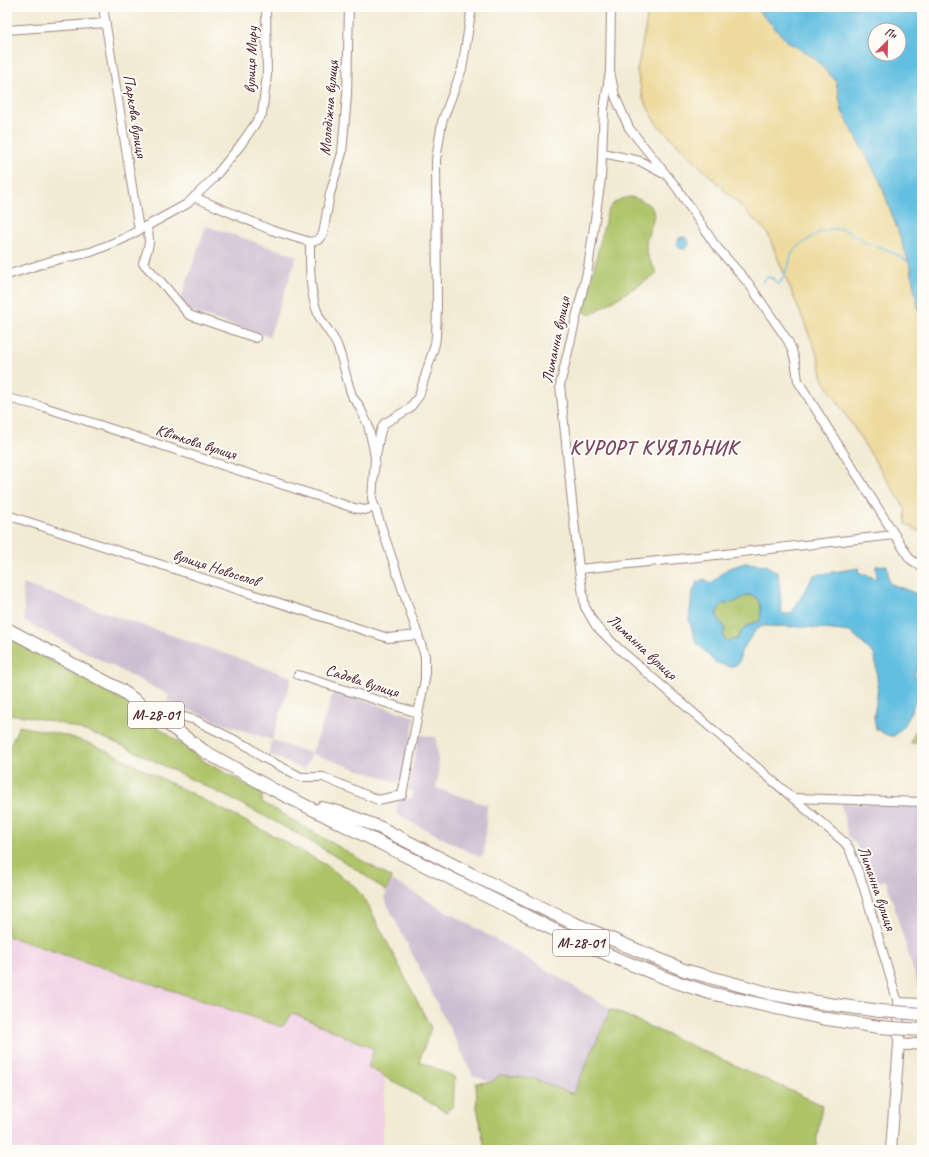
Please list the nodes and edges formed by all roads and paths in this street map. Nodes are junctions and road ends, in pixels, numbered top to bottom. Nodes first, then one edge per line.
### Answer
1 (103, 7) edge
2 (266, 7) edge
3 (349, 7) edge
4 (472, 7) edge
5 (611, 7) edge
6 (106, 23) junction
7 (7, 30) edge
8 (610, 71) junction
9 (603, 152) junction
10 (666, 175) junction
11 (194, 197) junction
12 (142, 228) junction
13 (310, 242) junction
14 (7, 275) edge
15 (256, 338) dead end
16 (7, 398) edge
17 (368, 425) junction
18 (382, 427) junction
19 (375, 458) junction
20 (375, 502) junction
21 (7, 515) edge
22 (894, 535) junction
23 (922, 567) edge
24 (579, 569) junction
25 (7, 629) edge
26 (418, 635) junction
27 (298, 675) dead end
28 (154, 714) junction
29 (418, 714) junction
30 (793, 798) junction
31 (922, 802) edge
32 (303, 804) junction
33 (898, 1003) junction
34 (922, 1004) edge
35 (922, 1014) edge
36 (922, 1030) edge
37 (922, 1043) edge
38 (899, 1044) junction
39 (891, 1150) edge

1 - 6 street, Паркова вулиця
2 - 11 street, вулиця Миру
3 - 13 street, Молодіжна вулиця
4 - 18 street
5 - 8 street
6 - 7 street
6 - 12 street, Паркова вулиця
8 - 9 street, Лиманна вулиця
8 - 10 street
9 - 10 street
9 - 24 street, Лиманна вулиця
10 - 22 street
11 - 12 street
11 - 13 street
12 - 14 street
12 - 15 street, Паркова вулиця
13 - 17 street
16 - 20 street, Квіткова вулиця
17 - 18 street
17 - 19 street
18 - 19 street
19 - 20 street
20 - 26 street
21 - 26 street, вулиця Новоселов
22 - 23 street
22 - 24 street
24 - 30 street, Лиманна вулиця
25 - 28 highway, М-28-01
26 - 29 street
27 - 29 street, Садова вулиця
28 - 29 street
28 - 32 highway, М-28-01
30 - 31 street
30 - 33 street, Лиманна вулиця
32 - 35 highway, М-28-01, bridge
32 - 36 highway, М-28-01, bridge
33 - 34 main road
33 - 38 main road, Лиманна вулиця
37 - 38 main road
38 - 39 main road, Лиманна вулиця

